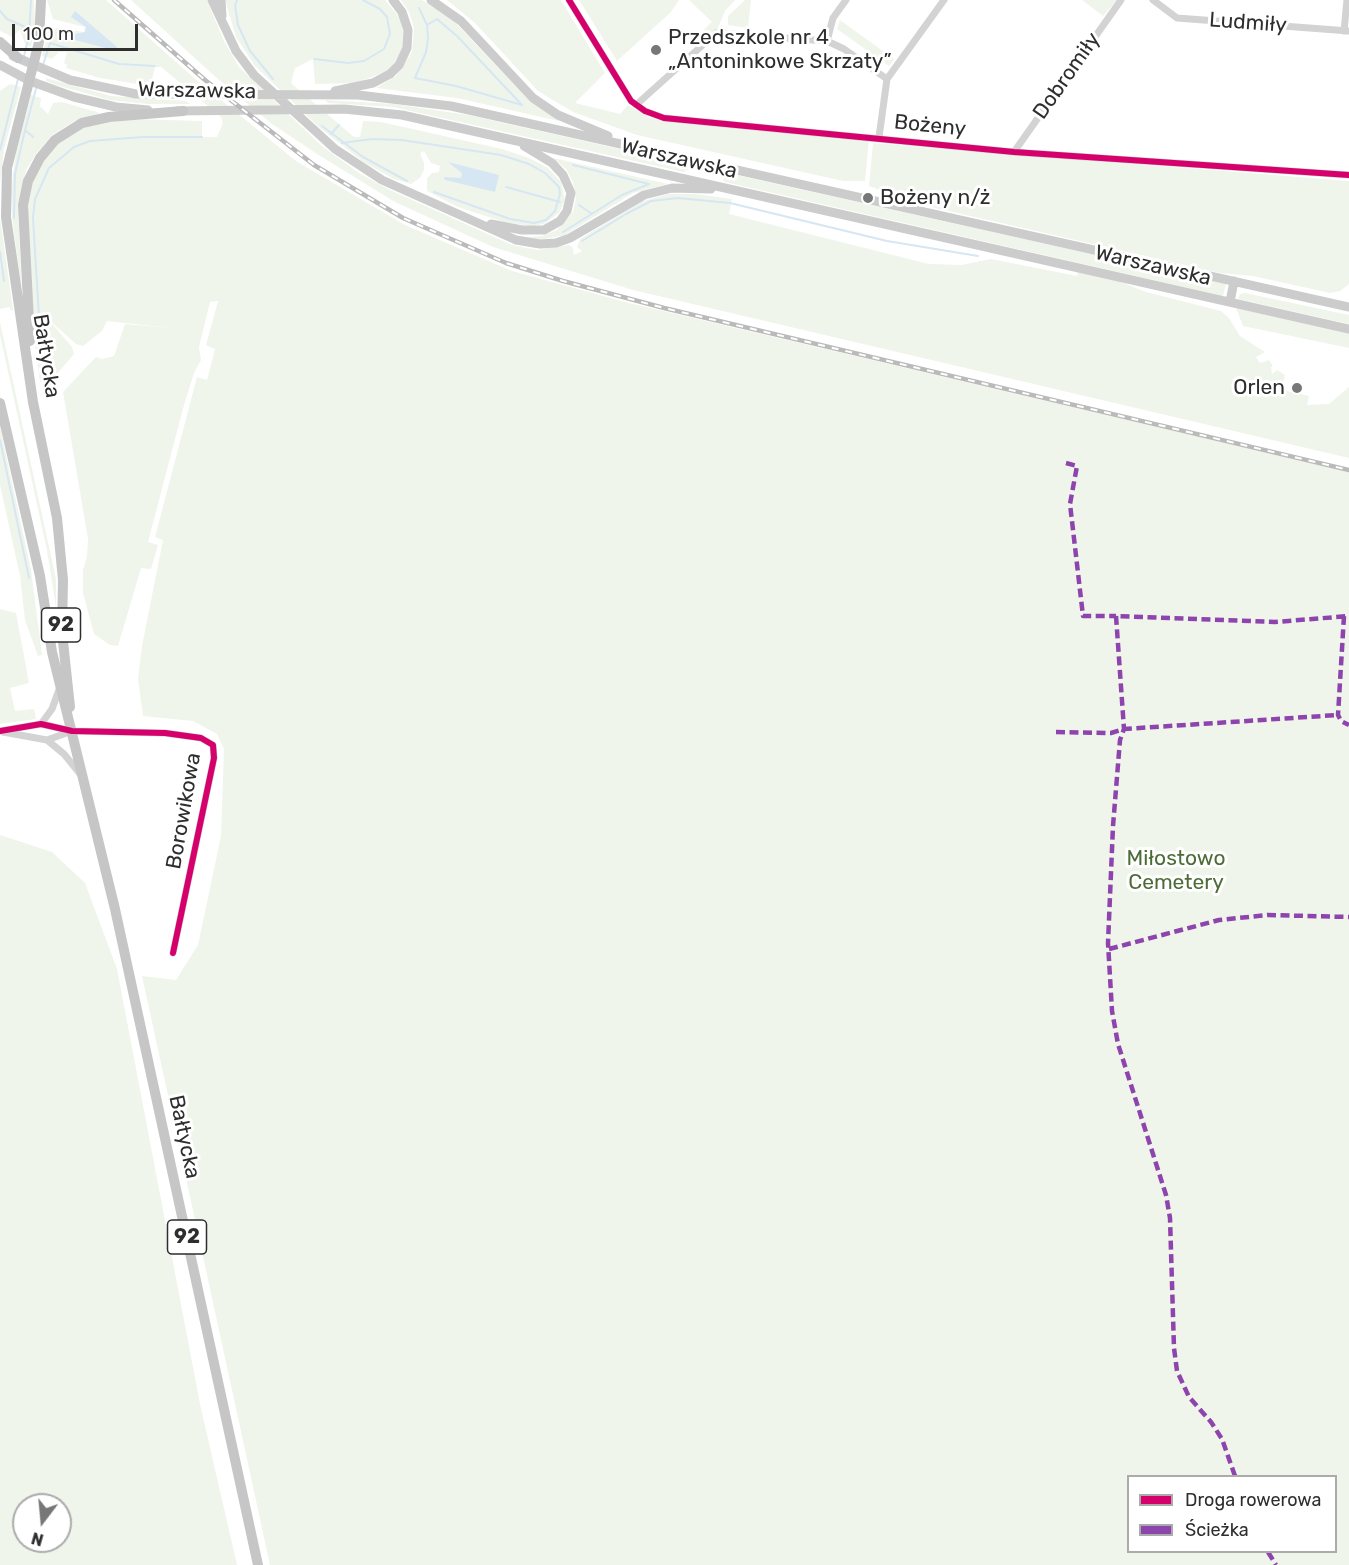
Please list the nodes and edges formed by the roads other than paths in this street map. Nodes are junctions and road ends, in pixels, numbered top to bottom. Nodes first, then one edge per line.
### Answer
1 (41, 0) edge
2 (212, 0) edge
3 (221, 0) edge
4 (393, 0) edge
5 (431, 0) edge
6 (569, 0) edge
7 (846, 0) edge
8 (944, 0) edge
9 (1121, 0) edge
10 (1153, 0) edge
11 (1347, 0) edge
12 (222, 19) junction
13 (1346, 31) edge
14 (826, 41) junction
15 (0, 42) edge
16 (0, 48) edge
17 (18, 58) junction
18 (0, 65) edge
19 (887, 79) junction
20 (318, 94) junction
21 (636, 105) junction
22 (183, 111) junction
23 (879, 137) junction
24 (505, 138) junction
25 (633, 146) junction
26 (1014, 152) junction
27 (1349, 176) edge
28 (752, 194) junction
29 (469, 218) junction
30 (1234, 281) junction
31 (1230, 302) junction
32 (1349, 307) edge
33 (1349, 329) edge
34 (29, 378) junction
35 (0, 403) edge
36 (60, 687) junction
37 (69, 719) junction
38 (41, 724) junction
39 (0, 731) edge
40 (72, 731) junction
41 (46, 740) junction
42 (82, 776) junction
43 (173, 953) dead end
44 (258, 1565) edge

1 - 34 main road, Bałtycka / 92
2 - 12 main road
3 - 12 main road
4 - 20 main road
5 - 25 main road
6 - 21 street, Bożeny
7 - 14 street
8 - 19 street
9 - 26 street, Dobromiły
10 - 13 street, Ludmiły
11 - 13 street
12 - 29 main road
14 - 19 street
14 - 21 street
15 - 17 main road
16 - 17 main road, Warszawska
17 - 20 main road, Warszawska
18 - 22 main road, Warszawska
19 - 23 street
20 - 25 main road, Warszawska
21 - 23 street, Bożeny
22 - 24 main road, Warszawska
22 - 34 main road
23 - 26 street, Bożeny
24 - 28 main road, Warszawska
24 - 29 main road
25 - 30 main road, Warszawska
26 - 27 street, Bożeny
28 - 29 main road
28 - 31 main road, Warszawska
30 - 31 main road
30 - 32 main road, Warszawska
31 - 33 main road, Warszawska
34 - 37 main road, Bałtycka / 92
35 - 36 main road, Bałtycka / 92
36 - 37 main road, Bałtycka / 92
36 - 38 street
37 - 40 main road, Bałtycka / 92
38 - 39 street
38 - 40 street
39 - 41 street
40 - 41 street
40 - 42 main road, Bałtycka / 92
40 - 43 street, Borowikowa
41 - 42 street
42 - 44 main road, Bałtycka / 92

